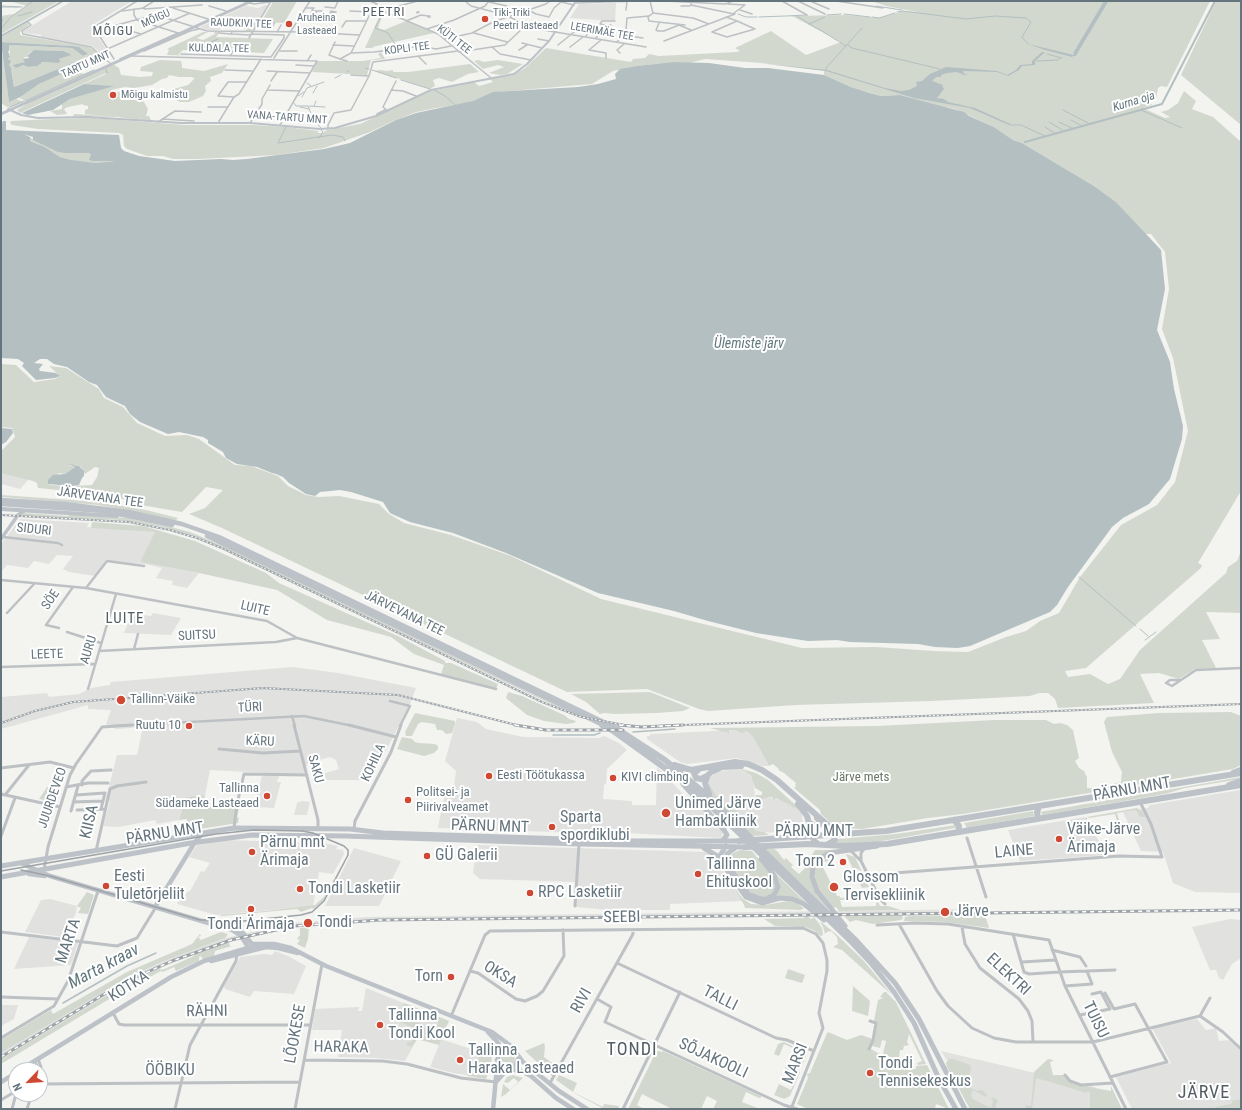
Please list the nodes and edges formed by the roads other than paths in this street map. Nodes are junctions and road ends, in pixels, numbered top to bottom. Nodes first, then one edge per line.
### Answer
1 (137, 1) edge
2 (154, 1) edge
3 (239, 1) edge
4 (252, 1) edge
5 (271, 1) edge
6 (277, 1) edge
7 (310, 1) edge
8 (338, 1) edge
9 (370, 1) edge
10 (418, 1) edge
11 (465, 1) edge
12 (550, 1) edge
13 (557, 1) edge
14 (616, 1) edge
15 (626, 1) edge
16 (634, 1) edge
17 (650, 1) edge
18 (665, 1) edge
19 (782, 1) edge
20 (798, 1) edge
21 (811, 1) edge
22 (836, 1) edge
23 (246, 2) edge
24 (266, 2) junction
25 (489, 2) edge
26 (561, 2) edge
27 (691, 2) junction
28 (731, 2) edge
29 (575, 3) edge
30 (270, 4) junction
31 (727, 4) junction
32 (804, 4) junction
33 (202, 5) dead end
34 (251, 5) junction
35 (209, 6) dead end
36 (507, 6) dead end
37 (681, 6) dead end
38 (691, 6) junction
39 (239, 7) junction
40 (325, 7) dead end
41 (143, 8) junction
42 (171, 8) junction
43 (306, 8) junction
44 (480, 8) junction
45 (884, 8) dead end
46 (383, 9) junction
47 (829, 9) dead end
48 (134, 10) junction
49 (528, 10) junction
50 (626, 10) dead end
51 (739, 10) junction
52 (122, 11) junction
53 (226, 11) junction
54 (322, 11) dead end
55 (328, 11) dead end
56 (350, 11) dead end
57 (311, 12) junction
58 (316, 12) junction
59 (331, 12) junction
60 (371, 12) junction
61 (149, 13) dead end
62 (306, 13) dead end
63 (653, 13) junction
64 (190, 14) junction
65 (338, 14) dead end
66 (734, 14) junction
67 (752, 14) dead end
68 (825, 14) dead end
69 (807, 15) dead end
70 (301, 16) junction
71 (314, 16) junction
72 (329, 16) junction
73 (428, 16) dead end
74 (650, 16) junction
75 (163, 17) dead end
76 (508, 17) junction
77 (726, 17) junction
78 (136, 19) junction
79 (208, 19) junction
80 (304, 19) dead end
81 (335, 19) dead end
82 (174, 20) junction
83 (366, 21) junction
84 (406, 21) junction
85 (615, 21) dead end
86 (28, 22) dead end
87 (737, 22) junction
88 (659, 23) junction
89 (709, 24) junction
90 (281, 25) dead end
91 (526, 25) junction
92 (605, 25) junction
93 (611, 25) dead end
94 (679, 25) junction
95 (685, 25) dead end
96 (303, 26) dead end
97 (158, 27) junction
98 (193, 27) junction
99 (342, 27) dead end
100 (199, 29) junction
101 (321, 29) dead end
102 (426, 29) junction
103 (95, 30) junction
104 (127, 30) dead end
105 (692, 30) junction
106 (222, 32) junction
107 (291, 32) junction
108 (304, 32) junction
109 (319, 32) junction
110 (556, 32) junction
111 (232, 33) junction
112 (276, 33) junction
113 (473, 33) junction
114 (142, 34) junction
115 (178, 34) junction
116 (252, 34) junction
117 (570, 34) junction
118 (360, 35) junction
119 (623, 35) junction
120 (584, 37) junction
121 (249, 38) dead end
122 (284, 38) junction
123 (287, 38) junction
124 (643, 38) dead end
125 (538, 39) dead end
126 (596, 39) junction
127 (445, 40) junction
128 (601, 40) junction
129 (549, 41) junction
130 (664, 41) dead end
131 (335, 42) dead end
132 (508, 42) junction
133 (617, 42) junction
134 (280, 43) junction
135 (624, 43) junction
136 (284, 44) junction
137 (522, 44) dead end
138 (333, 45) junction
139 (527, 45) junction
140 (558, 45) dead end
141 (354, 46) junction
142 (452, 46) junction
143 (492, 47) junction
144 (570, 47) dead end
145 (646, 47) dead end
146 (542, 48) junction
147 (108, 50) junction
148 (519, 50) dead end
149 (144, 51) dead end
150 (233, 51) dead end
151 (279, 51) junction
152 (297, 51) dead end
153 (275, 52) junction
154 (459, 52) junction
155 (98, 53) junction
156 (620, 53) dead end
157 (181, 54) dead end
158 (351, 54) junction
159 (311, 55) dead end
160 (130, 56) junction
161 (198, 56) junction
162 (418, 56) junction
163 (229, 57) junction
164 (262, 58) junction
165 (606, 58) dead end
166 (274, 59) junction
167 (340, 59) junction
168 (117, 60) junction
169 (308, 60) junction
170 (531, 60) junction
171 (347, 61) dead end
172 (109, 63) junction
173 (426, 64) dead end
174 (296, 65) dead end
175 (314, 66) junction
176 (279, 67) dead end
177 (226, 70) dead end
178 (253, 71) junction
179 (267, 72) dead end
180 (276, 72) junction
181 (310, 73) junction
182 (351, 76) dead end
183 (369, 76) junction
184 (491, 78) junction
185 (271, 81) dead end
186 (396, 81) dead end
187 (246, 82) junction
188 (270, 85) dead end
189 (268, 90) junction
190 (391, 90) junction
191 (300, 91) junction
192 (416, 96) junction
193 (234, 97) junction
194 (18, 106) junction
195 (208, 107) dead end
196 (228, 107) junction
197 (9, 110) junction
198 (386, 110) junction
199 (201, 112) dead end
200 (17, 113) junction
201 (1, 114) edge
202 (377, 114) dead end
203 (162, 119) junction
204 (194, 121) dead end
205 (158, 122) junction
206 (218, 123) junction
207 (250, 123) junction
208 (280, 125) junction
209 (328, 129) junction
210 (1, 500) edge
211 (1, 504) edge
212 (1, 509) edge
213 (12, 510) junction
214 (28, 510) junction
215 (18, 515) junction
216 (163, 523) junction
217 (2, 538) edge
218 (62, 545) dead end
219 (144, 566) dead end
220 (1, 580) edge
221 (35, 583) junction
222 (73, 587) junction
223 (86, 588) junction
224 (116, 594) junction
225 (7, 613) dead end
226 (58, 628) dead end
227 (67, 632) dead end
228 (138, 634) dead end
229 (297, 638) junction
230 (101, 643) junction
231 (134, 649) junction
232 (99, 651) junction
233 (94, 664) junction
234 (1, 667) edge
235 (1241, 668) edge
236 (1179, 680) dead end
237 (88, 689) dead end
238 (496, 689) dead end
239 (390, 701) dead end
240 (292, 716) junction
241 (102, 727) joint
242 (396, 737) junction
243 (218, 749) dead end
244 (300, 751) junction
245 (665, 760) junction
246 (29, 765) junction
247 (1, 768) edge
248 (74, 768) junction
249 (699, 769) junction
250 (1241, 769) edge
251 (111, 770) dead end
252 (1241, 773) edge
253 (307, 775) junction
254 (676, 776) junction
255 (707, 776) junction
256 (1222, 776) junction
257 (1241, 781) edge
258 (146, 782) dead end
259 (108, 783) dead end
260 (1241, 785) edge
261 (80, 786) junction
262 (66, 787) junction
263 (1226, 787) junction
264 (3, 795) edge
265 (76, 795) junction
266 (15, 798) junction
267 (103, 801) junction
268 (714, 801) junction
269 (74, 802) junction
270 (1140, 802) junction
271 (60, 807) junction
272 (1039, 807) junction
273 (105, 808) junction
274 (101, 809) junction
275 (71, 810) dead end
276 (77, 810) dead end
277 (816, 816) junction
278 (1038, 819) junction
279 (954, 820) junction
280 (809, 822) junction
281 (234, 828) junction
282 (318, 828) junction
283 (353, 829) junction
284 (832, 829) junction
285 (958, 832) junction
286 (202, 834) junction
287 (853, 834) junction
288 (1, 836) edge
289 (345, 836) junction
290 (835, 836) junction
291 (804, 837) junction
292 (813, 837) junction
293 (967, 838) dead end
294 (721, 841) junction
295 (732, 841) junction
296 (739, 841) joint
297 (195, 842) junction
298 (755, 842) junction
299 (580, 844) junction
300 (888, 844) junction
301 (822, 845) junction
302 (701, 847) junction
303 (725, 847) junction
304 (735, 847) junction
305 (744, 847) joint
306 (864, 849) junction
307 (96, 851) junction
308 (851, 851) junction
309 (45, 859) junction
310 (862, 861) junction
311 (722, 862) junction
312 (20, 863) junction
313 (1, 866) edge
314 (976, 867) junction
315 (37, 869) junction
316 (44, 871) junction
317 (18, 874) junction
318 (868, 875) junction
319 (50, 876) junction
320 (1, 877) edge
321 (98, 890) junction
322 (986, 897) dead end
323 (885, 904) dead end
324 (575, 906) dead end
325 (156, 907) junction
326 (207, 922) junction
327 (899, 924) junction
328 (877, 925) dead end
329 (962, 927) junction
330 (563, 930) junction
331 (633, 930) junction
332 (1, 932) edge
333 (1013, 934) junction
334 (81, 941) junction
335 (245, 941) junction
336 (853, 941) junction
337 (250, 948) junction
338 (242, 950) junction
339 (1052, 950) junction
340 (237, 954) junction
341 (299, 954) junction
342 (1055, 960) junction
343 (1022, 962) junction
344 (617, 963) junction
345 (322, 964) junction
346 (194, 966) junction
347 (1086, 966) dead end
348 (1115, 970) dead end
349 (470, 971) junction
350 (1087, 971) junction
351 (1059, 972) junction
352 (1065, 986) junction
353 (680, 992) junction
354 (1105, 993) dead end
355 (1092, 994) dead end
356 (1, 997) edge
357 (1210, 998) dead end
358 (59, 999) junction
359 (597, 999) junction
360 (113, 1012) junction
361 (452, 1014) junction
362 (1080, 1015) junction
363 (1200, 1016) junction
364 (870, 1021) dead end
365 (201, 1024) junction
366 (309, 1025) junction
367 (823, 1028) joint
368 (1149, 1029) junction
369 (488, 1031) junction
370 (1, 1038) edge
371 (1033, 1042) junction
372 (1092, 1042) junction
373 (655, 1045) junction
374 (869, 1049) dead end
375 (1241, 1050) edge
376 (515, 1051) junction
377 (814, 1052) junction
378 (499, 1054) junction
379 (518, 1056) junction
380 (36, 1060) joint
381 (304, 1060) junction
382 (497, 1060) junction
383 (33, 1062) edge
384 (509, 1069) junction
385 (1065, 1075) dead end
386 (1110, 1077) junction
387 (300, 1082) junction
388 (496, 1082) junction
389 (181, 1083) junction
390 (1113, 1083) junction
391 (48, 1084) edge
392 (550, 1084) junction
393 (791, 1108) edge
394 (175, 1109) edge
395 (295, 1109) edge
396 (493, 1109) edge
397 (573, 1109) edge
398 (587, 1109) edge
399 (623, 1109) edge
400 (797, 1109) edge
401 (956, 1109) edge
402 (965, 1109) edge
403 (1126, 1109) edge

1 - 52 street
2 - 41 street
3 - 23 street
4 - 23 highway
5 - 6 street
5 - 23 street
5 - 24 street
5 - 30 street
7 - 43 street
8 - 40 street
9 - 46 street, KÜTI TEE
10 - 46 street
11 - 44 street, LEERIMÄE TEE
12 - 49 street
13 - 26 street
14 - 15 street
14 - 29 street
15 - 16 street
15 - 50 street
17 - 63 street
18 - 27 street
19 - 69 street
20 - 32 street
21 - 32 street
21 - 47 street
22 - 45 street
23 - 34 street
23 - 39 highway, TARTU MNT
23 - 53 highway, TARTU MNT
24 - 30 street
24 - 34 street
25 - 36 street
25 - 44 street
26 - 29 street
26 - 49 street
27 - 31 street
27 - 38 street
28 - 31 street
29 - 110 street, VANA-TARTU MNT
30 - 116 street
31 - 51 street
32 - 68 street
33 - 42 street
34 - 39 highway
35 - 53 street
37 - 38 street
38 - 66 street
39 - 98 highway, TARTU MNT
41 - 42 street
41 - 48 street
42 - 64 street
43 - 57 street
43 - 70 street
44 - 76 street, LEERIMÄE TEE
44 - 102 street
46 - 60 street
46 - 84 street, KÜTI TEE
48 - 52 street
48 - 78 street
49 - 76 street
51 - 66 street
51 - 67 street
52 - 103 street
53 - 79 highway, TARTU MNT
54 - 58 street
55 - 59 street
56 - 60 street
57 - 58 street
57 - 62 street
58 - 71 street
59 - 65 street
59 - 72 street
60 - 83 street
61 - 78 street
63 - 74 street
63 - 89 street
64 - 79 street
64 - 82 street, MÕIGU
66 - 77 street
70 - 71 street
70 - 107 street
71 - 72 street
71 - 80 street
72 - 81 street
73 - 84 street
74 - 88 street
74 - 119 street
75 - 82 street, RAUDKIVI TEE
76 - 91 street, LEERIMÄE TEE
76 - 113 street
77 - 87 street
77 - 89 street
78 - 97 street
78 - 103 street
79 - 98 highway, TARTU MNT
82 - 97 street, MÕIGU
82 - 98 street, RAUDKIVI TEE
83 - 99 street
83 - 118 street
84 - 102 street, KÜTI TEE
85 - 92 street
86 - 155 street
87 - 87 street
88 - 94 street
88 - 94 street
89 - 105 street
90 - 112 street
91 - 110 street, LEERIMÄE TEE
91 - 132 street, KOPLI TEE
92 - 93 street
92 - 126 street
94 - 95 street
94 - 105 street
96 - 108 street
97 - 114 street, MÕIGU
97 - 115 street
98 - 100 street, RAUDKIVI TEE
98 - 115 highway, TARTU MNT
100 - 106 street, RAUDKIVI TEE
100 - 149 street
101 - 109 street
102 - 127 street, KÜTI TEE
103 - 147 street
104 - 114 street
105 - 130 street
106 - 111 street, RAUDKIVI TEE
106 - 111 street
107 - 108 street, RAUDKIVI TEE
107 - 112 street, RAUDKIVI TEE
107 - 123 street
108 - 109 street, RAUDKIVI TEE
109 - 118 street, RAUDKIVI TEE
110 - 117 street, LEERIMÄE TEE
110 - 129 street, VANA-TARTU MNT
111 - 116 street
112 - 116 street, RAUDKIVI TEE
113 - 127 street
113 - 132 street
114 - 147 street, MÕIGU
115 - 160 highway, TARTU MNT
115 - 168 highway, TARTU MNT
116 - 121 street
116 - 122 street
117 - 120 street, LEERIMÄE TEE
117 - 120 street
117 - 140 street
118 - 141 street
119 - 124 street
119 - 133 street
120 - 126 street, LEERIMÄE TEE
120 - 144 street
122 - 123 street
122 - 134 street
123 - 136 street
125 - 129 street
126 - 128 street, LEERIMÄE TEE
127 - 142 street, KÜTI TEE
128 - 133 street, LEERIMÄE TEE
128 - 165 street
129 - 146 street, VANA-TARTU MNT
131 - 138 street
132 - 143 street, KOPLI TEE
133 - 135 street, LEERIMÄE TEE
134 - 136 street
134 - 153 street
135 - 145 street, LEERIMÄE TEE
135 - 156 street
136 - 151 street
137 - 139 street
138 - 141 street
138 - 167 street
139 - 146 street
139 - 148 street
141 - 158 street
142 - 154 street, KÜTI TEE
142 - 158 street
143 - 154 street, KOPLI TEE
143 - 170 street
146 - 170 street, VANA-TARTU MNT
147 - 155 street, MÕIGU
147 - 168 street
150 - 163 street
151 - 152 street
151 - 153 street
151 - 166 street
153 - 164 street
154 - 162 street, KOPLI TEE
154 - 184 street, KÜTI TEE
155 - 172 street
157 - 161 street
158 - 167 street
159 - 169 street
160 - 161 street, KULDALA TEE
160 - 172 highway, TARTU MNT
161 - 163 street, KULDALA TEE
162 - 173 street
162 - 183 street, KOPLI TEE
163 - 164 street, KULDALA TEE
164 - 166 street, KULDALA TEE
164 - 178 street
166 - 169 street, KULDALA TEE
167 - 171 street
168 - 172 highway, TARTU MNT
169 - 175 street, KULDALA TEE
170 - 184 street, VANA-TARTU MNT
172 - 194 highway, TARTU MNT
172 - 197 highway, TARTU MNT
174 - 175 street
175 - 181 street
176 - 180 street
177 - 178 street
178 - 187 street
179 - 180 street
180 - 181 street
180 - 185 street
181 - 191 street
182 - 183 street
183 - 209 street, KOPLI TEE
184 - 192 street, VANA-TARTU MNT
186 - 190 street
187 - 193 street
187 - 193 street
188 - 189 street
189 - 191 street
189 - 207 street
190 - 192 street
190 - 198 street
191 - 208 street
192 - 198 street, VANA-TARTU MNT
193 - 196 street
194 - 197 highway, TARTU MNT
194 - 200 street
195 - 196 street
196 - 206 street
197 - 200 street, VANA-TARTU MNT
197 - 201 highway, TARTU MNT
198 - 202 street
198 - 209 street, VANA-TARTU MNT
199 - 203 street
200 - 201 street
200 - 205 street, VANA-TARTU MNT
203 - 204 street
203 - 205 street
205 - 206 street, VANA-TARTU MNT
206 - 207 street, VANA-TARTU MNT
207 - 208 street, VANA-TARTU MNT
208 - 209 street, VANA-TARTU MNT
210 - 245 highway, JÄRVEVANA TEE
211 - 216 highway, JÄRVEVANA TEE
212 - 213 main road, JÄRVEVANA TEE
213 - 214 main road, JÄRVEVANA TEE
213 - 215 street
214 - 215 street
214 - 216 main road, JÄRVEVANA TEE
215 - 217 street
216 - 254 highway, JÄRVEVANA TEE
217 - 218 street, SIDURI
219 - 223 street
220 - 221 street, LUITE
221 - 222 street, LUITE
221 - 225 street
222 - 223 street, LUITE
222 - 226 street, SÖE
223 - 224 street, LUITE
224 - 229 street, LUITE
224 - 230 street, AURU
227 - 230 street
228 - 231 street
229 - 231 street, SUITSU
229 - 238 street, LUITE
230 - 232 street, AURU
231 - 232 street, SUITSU
232 - 233 street, AURU
233 - 234 street, LEETE
233 - 237 street, AURU
235 - 236 street
239 - 242 street, KOHILA
240 - 241 street, TÜRI
240 - 242 street, TÜRI
240 - 244 street, SAKU
241 - 248 street, JUURDEVEO
242 - 283 street, KOHILA
243 - 244 street, KÄRU
244 - 253 street, SAKU
245 - 249 highway
245 - 268 highway, JÄRVEVANA TEE
246 - 247 street
246 - 248 street
246 - 264 street
248 - 262 street, JUURDEVEO
249 - 255 highway
249 - 277 highway
250 - 256 street
251 - 261 street
252 - 256 highway, PÄRNU MNT
253 - 281 street
253 - 282 street, SAKU
254 - 294 main road
254 - 298 highway, JÄRVEVANA TEE
255 - 268 highway
255 - 280 highway
256 - 272 highway, PÄRNU MNT
257 - 263 highway
258 - 273 street, KIISA
259 - 261 street
260 - 263 highway, PÄRNU MNT
261 - 262 street
261 - 265 street
262 - 271 street, JUURDEVEO
263 - 270 highway, PÄRNU MNT
264 - 266 street
265 - 267 street
265 - 269 street
266 - 271 street
266 - 288 street
267 - 269 street
267 - 274 street
268 - 298 highway, JÄRVEVANA TEE
269 - 275 street
270 - 278 highway, PÄRNU MNT
270 - 314 street, LAINE
271 - 309 street, JUURDEVEO
272 - 278 highway
272 - 279 highway, PÄRNU MNT
273 - 274 street
273 - 307 street, KIISA
274 - 276 street
277 - 280 highway
277 - 284 highway
278 - 285 highway, PÄRNU MNT
279 - 285 highway
279 - 287 highway, PÄRNU MNT
280 - 291 highway
280 - 292 highway
281 - 282 main road, PÄRNU MNT
281 - 286 main road, PÄRNU MNT
282 - 283 main road, PÄRNU MNT
283 - 289 main road
283 - 294 main road, PÄRNU MNT
284 - 287 highway
284 - 290 highway
285 - 300 highway, PÄRNU MNT
286 - 297 street
286 - 307 main road, PÄRNU MNT
287 - 290 highway, PÄRNU MNT
289 - 297 main road, PÄRNU MNT
289 - 299 main road, PÄRNU MNT
290 - 292 highway, PÄRNU MNT
290 - 301 highway
291 - 292 highway, PÄRNU MNT
291 - 298 highway, PÄRNU MNT
292 - 301 highway
293 - 314 street
294 - 295 main road, PÄRNU MNT
295 - 296 main road, PÄRNU MNT
295 - 303 main road
296 - 298 highway, PÄRNU MNT
297 - 316 main road, PÄRNU MNT
297 - 325 street
298 - 304 main road
298 - 336 main road
299 - 302 main road, PÄRNU MNT
299 - 324 street
300 - 301 highway, PÄRNU MNT
300 - 306 main road
301 - 305 highway, PÄRNU MNT
302 - 303 main road, PÄRNU MNT
302 - 311 main road
303 - 304 main road, PÄRNU MNT
303 - 311 main road
304 - 305 main road, PÄRNU MNT
306 - 308 main road
306 - 310 street
307 - 309 main road, PÄRNU MNT
308 - 310 street
308 - 336 main road
309 - 312 main road, PÄRNU MNT
309 - 316 street, JUURDEVEO
310 - 318 street
311 - 336 main road
312 - 313 main road, PÄRNU MNT
312 - 315 street
314 - 318 street, LAINE
314 - 322 street
315 - 316 main road, PÄRNU MNT
315 - 317 main road, PÄRNU MNT
316 - 319 street
317 - 319 street
317 - 320 main road, PÄRNU MNT
318 - 323 street
319 - 321 street
321 - 325 street
321 - 334 street, MARTA
325 - 326 street
325 - 334 street
326 - 335 street
326 - 337 street
327 - 328 street
327 - 329 street
327 - 371 street
329 - 333 street
329 - 371 street, ELEKTRI
330 - 331 street, SEEBI
330 - 349 street, SEEBI
330 - 349 street, OKSA
331 - 344 street, RIVI
331 - 367 street, SEEBI
332 - 334 street
333 - 339 street, TUISU
333 - 343 street
334 - 358 street, MARTA
335 - 337 street
335 - 338 street
336 - 401 main road
336 - 402 main road
337 - 338 street, KOTKA
337 - 340 street
337 - 341 street
337 - 341 street, KOTKA
338 - 346 street, KOTKA
339 - 342 street, TUISU
339 - 347 street
340 - 346 street
340 - 365 street
341 - 345 street
342 - 343 street
342 - 351 street, TUISU
343 - 351 street
344 - 353 street, TALLI
344 - 359 street, RIVI
345 - 361 street
345 - 366 street, LÕOKESE
346 - 360 street, KOTKA
348 - 350 street
349 - 361 street, SEEBI
350 - 351 street
350 - 352 street
351 - 352 street, TUISU
352 - 362 street, TUISU
353 - 373 street
353 - 377 street, TALLI
354 - 368 street
355 - 362 street
356 - 358 street
357 - 363 street
358 - 370 street, MARTA
359 - 373 street, SÕJAKOOLI
359 - 392 street, RIVI
360 - 365 street, RÄHNI
360 - 380 street, KOTKA
361 - 369 street
362 - 372 street, TUISU
363 - 368 street
363 - 375 street
364 - 374 street
365 - 366 street, RÄHNI
365 - 389 street
366 - 381 street, LÕOKESE
367 - 377 street, MARSI
368 - 372 street
368 - 386 street
369 - 376 street
369 - 378 street
371 - 372 street
372 - 386 street, TUISU
373 - 393 street, SÕJAKOOLI
373 - 399 street
376 - 378 street
376 - 379 street
377 - 393 street, MARSI
378 - 382 street
379 - 384 street
379 - 392 street
380 - 383 street, KOTKA
381 - 387 street, LÕOKESE
381 - 388 street, HARAKA
382 - 384 street
382 - 388 street
384 - 388 street
384 - 397 street
385 - 390 street
386 - 390 street, TUISU
387 - 389 street, ÖÖBIKU
387 - 395 street, LÕOKESE
388 - 396 street
389 - 391 street, ÖÖBIKU
389 - 394 street
390 - 403 street, TUISU
392 - 398 street
393 - 400 street, SÕJAKOOLI

